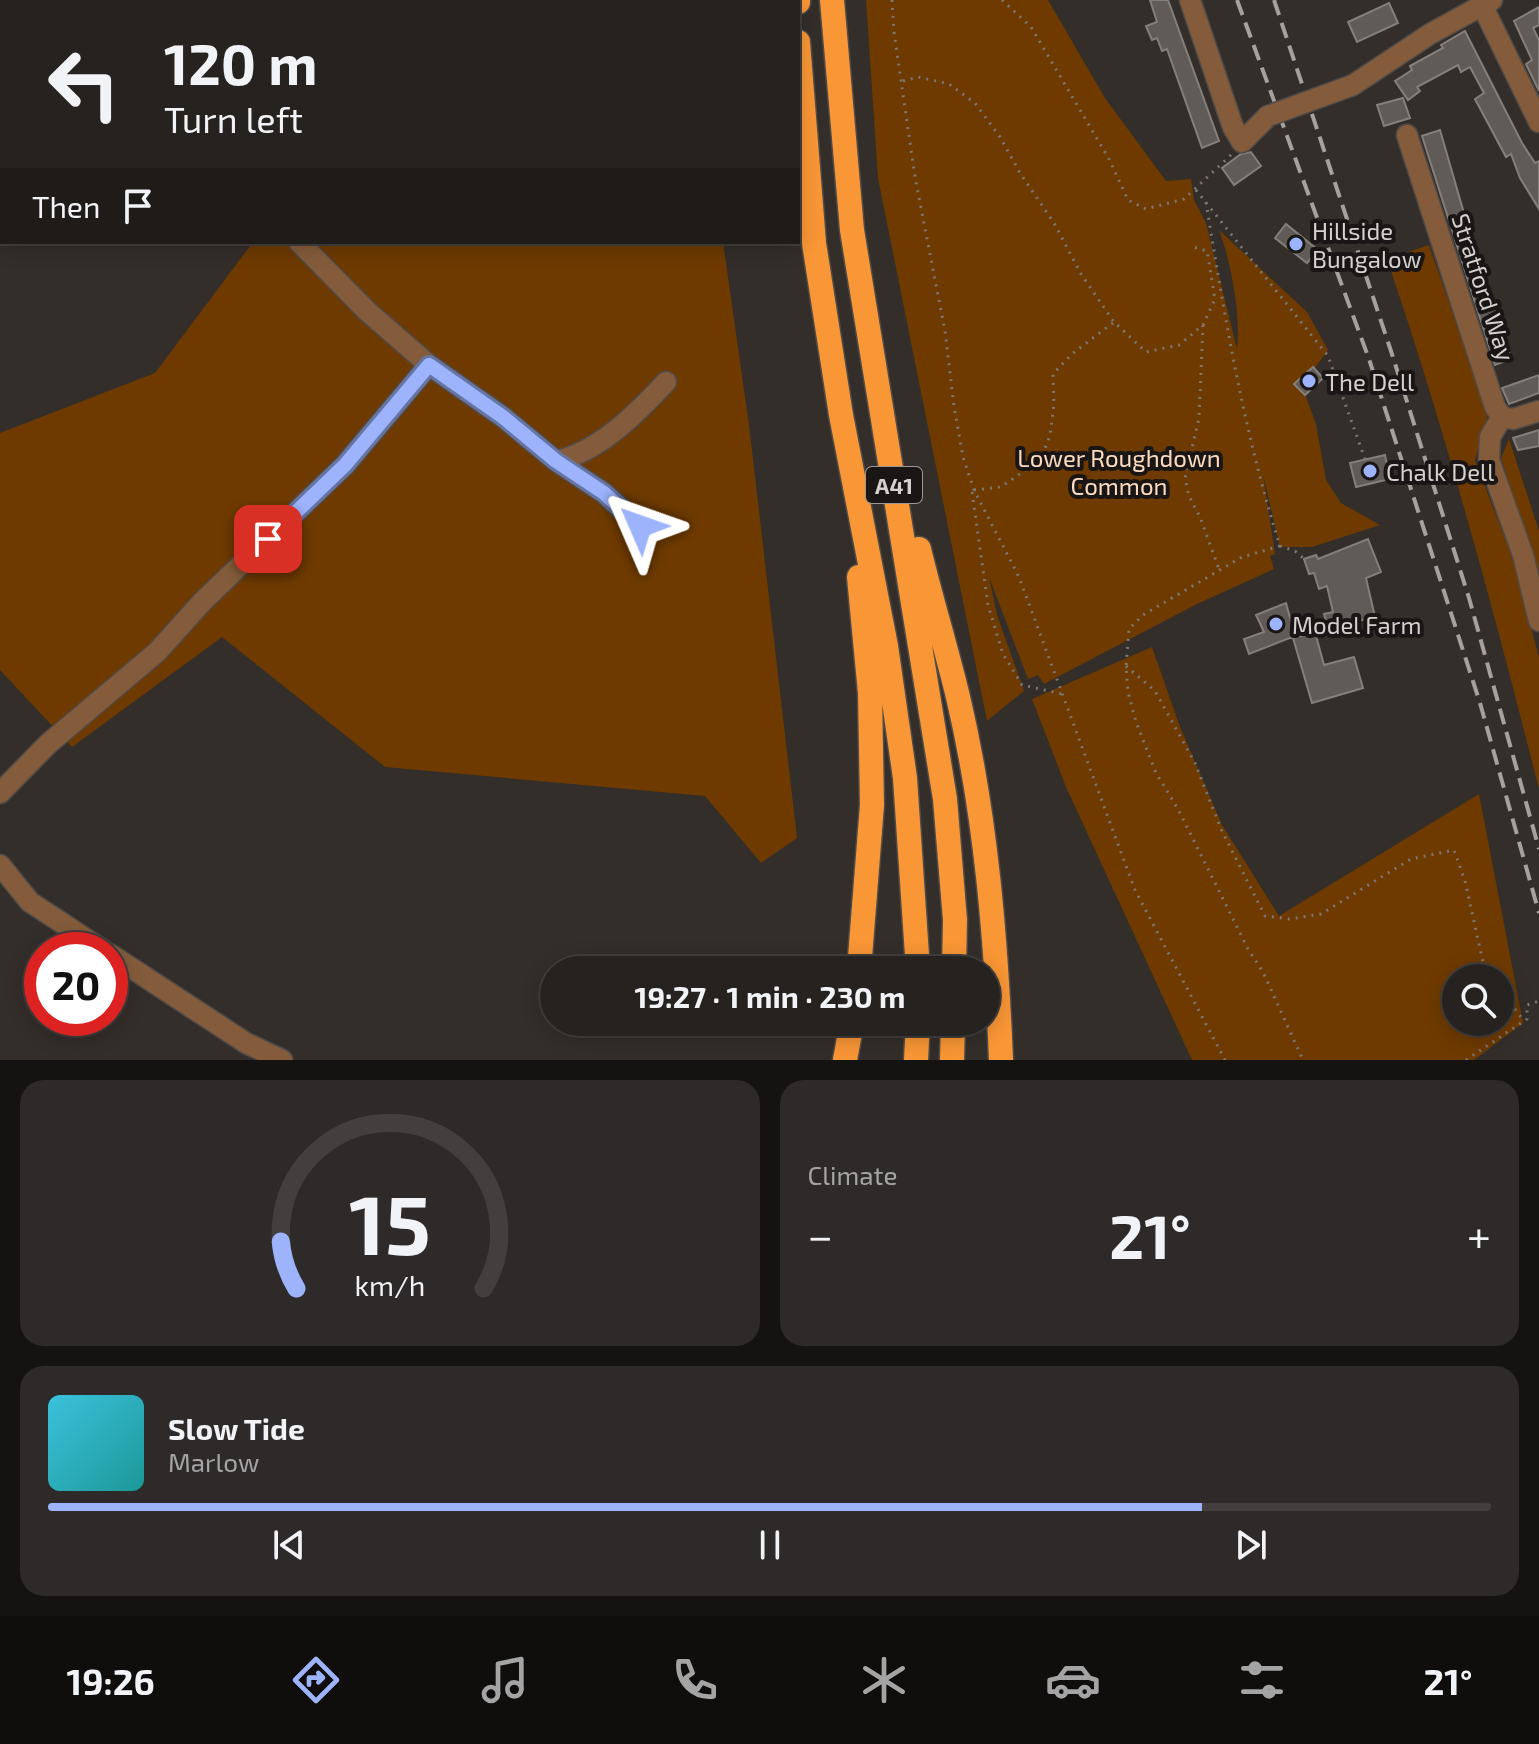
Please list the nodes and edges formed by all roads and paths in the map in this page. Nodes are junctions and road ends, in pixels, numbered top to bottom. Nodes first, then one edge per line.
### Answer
1 (832, 0) edge
2 (892, 0) edge
3 (1002, 0) edge
4 (1190, 0) edge
5 (1487, 3) edge
6 (800, 67) edge
7 (903, 81) junction
8 (1539, 122) edge
9 (1407, 135) dead end
10 (1242, 142) junction
11 (1196, 190) junction
12 (1206, 202) junction
13 (301, 244) edge
14 (1190, 246) dead end
15 (1114, 322) junction
16 (1203, 325) junction
17 (429, 365) junction
18 (666, 382) dead end
19 (1539, 411) edge
20 (1502, 417) junction
21 (1365, 459) dead end
22 (556, 461) junction
23 (893, 480) junction
24 (856, 491) junction
25 (973, 491) junction
26 (640, 526) dead end
27 (1280, 546) junction
28 (1304, 559) dead end
29 (1219, 569) junction
30 (1539, 621) edge
31 (1126, 666) junction
32 (1062, 694) junction
33 (0, 793) edge
34 (0, 865) edge
35 (76, 932) edge
36 (860, 956) edge
37 (917, 956) edge
38 (954, 956) edge
39 (1483, 964) edge
40 (128, 966) edge
41 (1537, 1002) edge
42 (1514, 1008) edge
43 (1524, 1021) dead end
44 (849, 1036) edge
45 (917, 1036) edge
46 (953, 1036) edge
47 (282, 1060) edge
48 (845, 1060) edge
49 (916, 1060) edge
50 (952, 1060) edge
51 (1001, 1060) edge
52 (1225, 1060) edge
53 (1303, 1060) edge
54 (1466, 1060) edge

1 - 23 highway, A41
2 - 7 path
3 - 11 path
4 - 10 street
5 - 8 street
5 - 10 street, bridge
6 - 24 highway, A41
7 - 15 path
7 - 25 path
9 - 20 street, Stratford Way
10 - 11 path
11 - 12 path
12 - 21 path
12 - 27 path
13 - 17 street
14 - 16 path
15 - 16 path
15 - 25 path
16 - 29 path
17 - 22 street
17 - 33 street
18 - 22 street
19 - 20 street
20 - 30 street
22 - 26 street
23 - 38 highway, A41
23 - 51 highway
24 - 36 highway
24 - 37 highway, A41
25 - 32 path
25 - 32 path
27 - 28 path
27 - 29 path
29 - 31 path
31 - 39 path
31 - 53 path
32 - 52 path
34 - 35 street
40 - 47 street
41 - 54 path
42 - 43 path
44 - 48 highway
45 - 49 highway
46 - 50 highway

